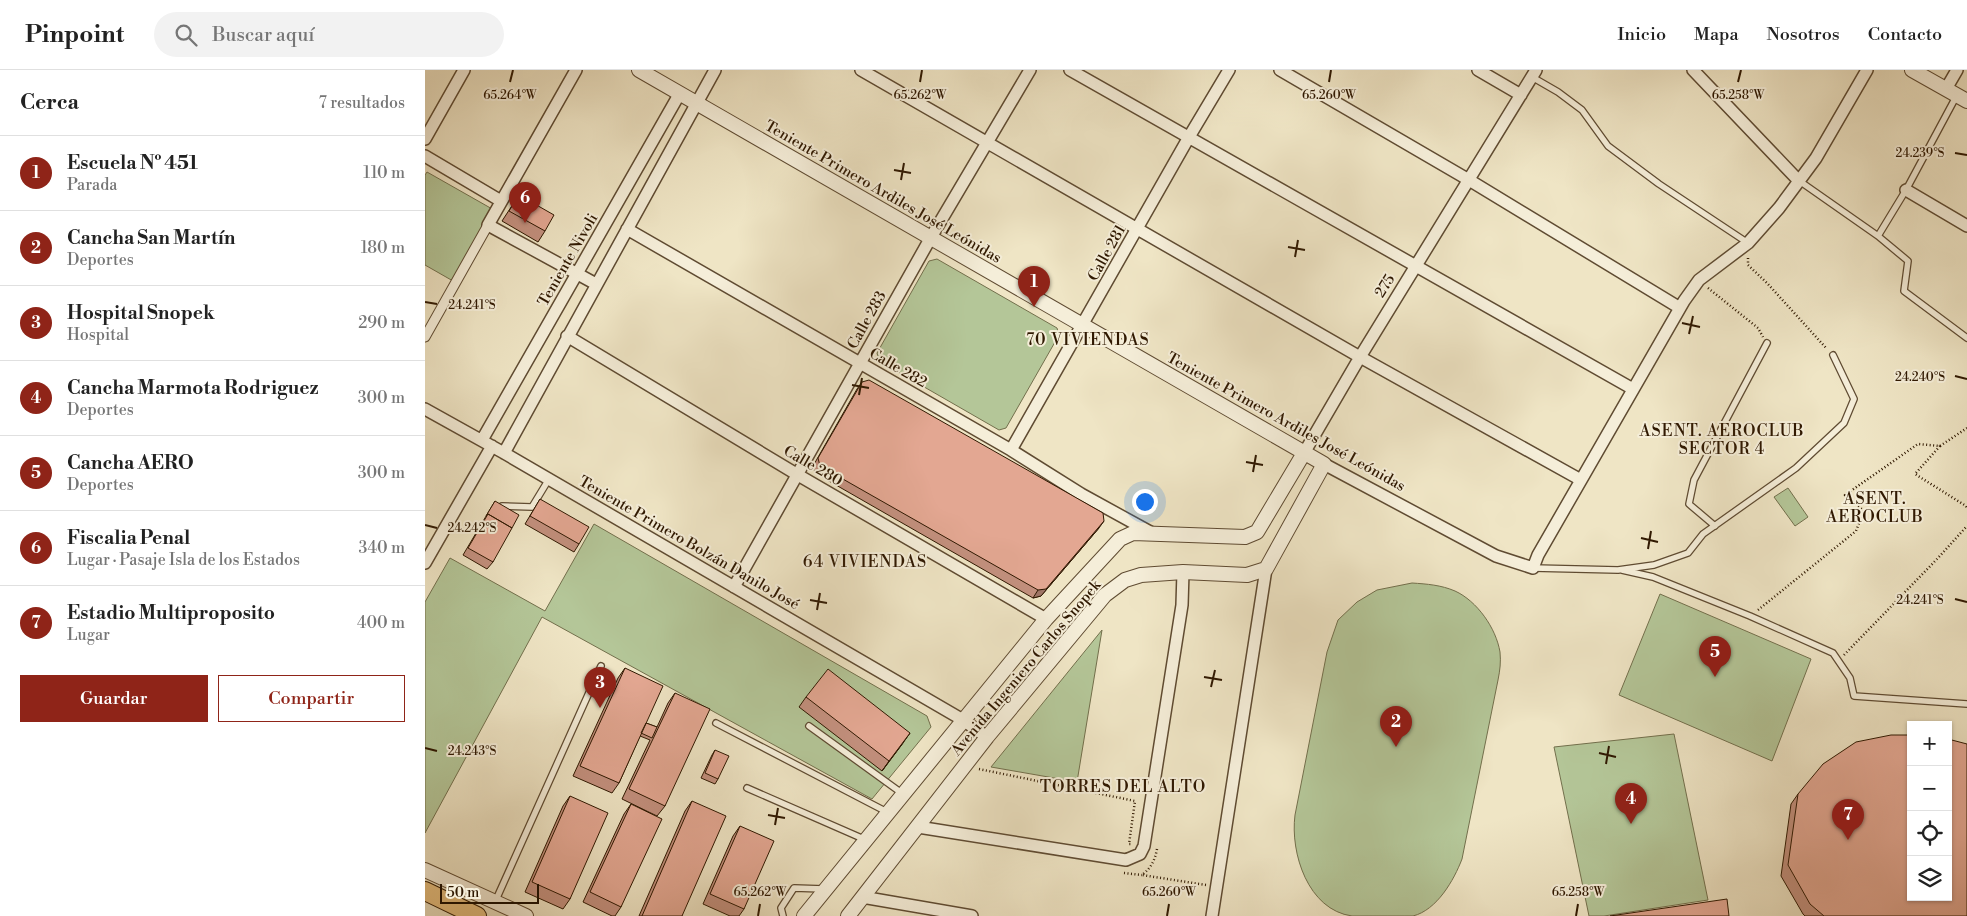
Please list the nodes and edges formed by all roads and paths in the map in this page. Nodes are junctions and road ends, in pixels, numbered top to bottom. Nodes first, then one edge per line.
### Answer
1 (464, 70) edge
2 (576, 70) edge
3 (639, 70) edge
4 (715, 70) edge
5 (861, 70) edge
6 (1030, 70) edge
7 (1069, 70) edge
8 (1229, 70) edge
9 (1280, 70) edge
10 (1478, 70) edge
11 (1693, 70) edge
12 (1867, 70) edge
13 (1912, 70) edge
14 (1957, 70) edge
15 (1534, 73) edge
16 (680, 94) junction
17 (1521, 95) junction
18 (1957, 95) edge
19 (697, 104) junction
20 (1189, 137) junction
21 (425, 139) edge
22 (987, 142) junction
23 (425, 156) edge
24 (1469, 180) junction
25 (1798, 180) junction
26 (1906, 190) junction
27 (501, 200) junction
28 (488, 225) junction
29 (1967, 226) edge
30 (627, 229) junction
31 (1137, 230) junction
32 (1878, 236) junction
33 (930, 239) junction
34 (1748, 243) junction
35 (1416, 266) junction
36 (578, 274) junction
37 (1699, 280) junction
38 (596, 284) junction
39 (1679, 308) junction
40 (1083, 326) junction
41 (567, 336) junction
42 (425, 337) edge
43 (1967, 338) edge
44 (1767, 343) joint
45 (1833, 355) joint
46 (1360, 357) junction
47 (860, 363) junction
48 (1633, 389) junction
49 (425, 409) edge
50 (1967, 428) edge
51 (487, 443) junction
52 (1940, 446) junction
53 (1011, 450) junction
54 (504, 453) junction
55 (1304, 453) junction
56 (1323, 464) junction
57 (798, 475) junction
58 (549, 479) junction
59 (1581, 480) junction
60 (502, 506) edge
61 (1967, 508) edge
62 (1264, 522) joint
63 (1715, 526) junction
64 (1967, 526) edge
65 (1153, 534) junction
66 (425, 563) edge
67 (1533, 568) junction
68 (1266, 570) junction
69 (1618, 570) junction
70 (1183, 572) junction
71 (734, 587) junction
72 (1750, 616) junction
73 (1046, 619) junction
74 (1840, 662) junction
75 (601, 666) dead end
76 (1967, 704) edge
77 (963, 720) junction
78 (716, 723) dead end
79 (809, 726) dead end
80 (987, 737) junction
81 (965, 766) junction
82 (747, 788) dead end
83 (903, 794) junction
84 (888, 813) junction
85 (918, 827) junction
86 (866, 840) junction
87 (1144, 846) junction
88 (425, 870) edge
89 (826, 889) junction
90 (425, 891) edge
91 (1207, 893) dead end
92 (862, 898) junction
93 (495, 902) junction
94 (477, 916) edge
95 (526, 916) edge
96 (783, 916) edge
97 (804, 916) edge
98 (848, 916) edge
99 (973, 916) edge
100 (1212, 916) edge

1 - 21 street
2 - 27 street
3 - 16 street, Teniente Primero Ardiles José Leónidas
4 - 19 street
5 - 22 street
6 - 22 street, Calle 283
7 - 20 street
8 - 20 street, Calle 281
9 - 24 street
10 - 17 street
11 - 25 street
12 - 25 street
13 - 18 street
14 - 18 street
15 - 17 street, 275
15 - 34 lane
16 - 19 street, Teniente Primero Ardiles José Leónidas
16 - 36 street, Teniente Nivoli
17 - 24 street, 275
18 - 26 lane
19 - 30 street
19 - 33 street, Teniente Primero Ardiles José Leónidas
20 - 31 street, Calle 281
20 - 35 street
22 - 31 street
22 - 33 street, Calle 283
23 - 27 street
24 - 35 street, 275
24 - 39 street
25 - 32 lane
25 - 34 street
26 - 29 street
26 - 32 lane
27 - 28 street
28 - 36 street
28 - 42 street
30 - 38 street
30 - 47 street, Calle 282
31 - 40 street, Calle 281
31 - 46 street
32 - 43 lane
33 - 40 street, Teniente Primero Ardiles José Leónidas
33 - 47 street, Calle 283
34 - 37 street
34 - 45 path
35 - 46 street, 275
35 - 48 street
36 - 38 street
36 - 51 street, Teniente Nivoli
37 - 39 street
37 - 44 path
38 - 41 street
39 - 48 street
40 - 53 street, Calle 281
40 - 55 street, Teniente Primero Ardiles José Leónidas
41 - 54 street
41 - 57 street, Calle 280
44 - 63 lane
45 - 63 lane
46 - 55 street, 275
46 - 59 street
47 - 53 street, Calle 282
47 - 57 street, Calle 283
48 - 59 street
49 - 51 street, Teniente Primero Bolzán Danilo José
50 - 52 path
51 - 54 street, Teniente Primero Bolzán Danilo José
51 - 66 street, Teniente Nivoli
52 - 61 path
52 - 72 path
53 - 65 street, Calle 282
54 - 58 street, Teniente Primero Bolzán Danilo José
55 - 56 street, Teniente Primero Ardiles José Leónidas
55 - 62 street, 275
56 - 67 street, Teniente Primero Ardiles José Leónidas
56 - 68 street
57 - 71 street, Calle 283
57 - 73 street, Calle 280
58 - 60 lane
58 - 71 street, Teniente Primero Bolzán Danilo José
59 - 67 street
62 - 65 street, Avenida Ingeniero Carlos Snopek
63 - 69 lane
64 - 74 path
65 - 73 street, Avenida Ingeniero Carlos Snopek
67 - 69 lane
68 - 70 street, Avenida Ingeniero Carlos Snopek
68 - 100 street
69 - 72 lane
70 - 80 street, Avenida Ingeniero Carlos Snopek
70 - 87 street
71 - 77 street, Teniente Primero Bolzán Danilo José
72 - 74 lane
73 - 77 street, Avenida Ingeniero Carlos Snopek
74 - 76 lane
75 - 93 lane
77 - 80 street, Teniente Primero Bolzán Danilo José
77 - 83 street, Avenida Ingeniero Carlos Snopek
78 - 84 lane
79 - 83 lane
80 - 81 street, Avenida Ingeniero Carlos Snopek
81 - 85 street, Avenida Ingeniero Carlos Snopek
81 - 87 path
82 - 86 lane
83 - 84 street, Avenida Ingeniero Carlos Snopek
84 - 86 street, Avenida Ingeniero Carlos Snopek
85 - 87 street
85 - 92 street, Avenida Ingeniero Carlos Snopek
86 - 89 street, Avenida Ingeniero Carlos Snopek
87 - 91 path
88 - 93 street
89 - 96 lane
89 - 97 street, Avenida Ingeniero Carlos Snopek
90 - 94 main road
92 - 98 street, Avenida Ingeniero Carlos Snopek
92 - 99 street
93 - 95 street

